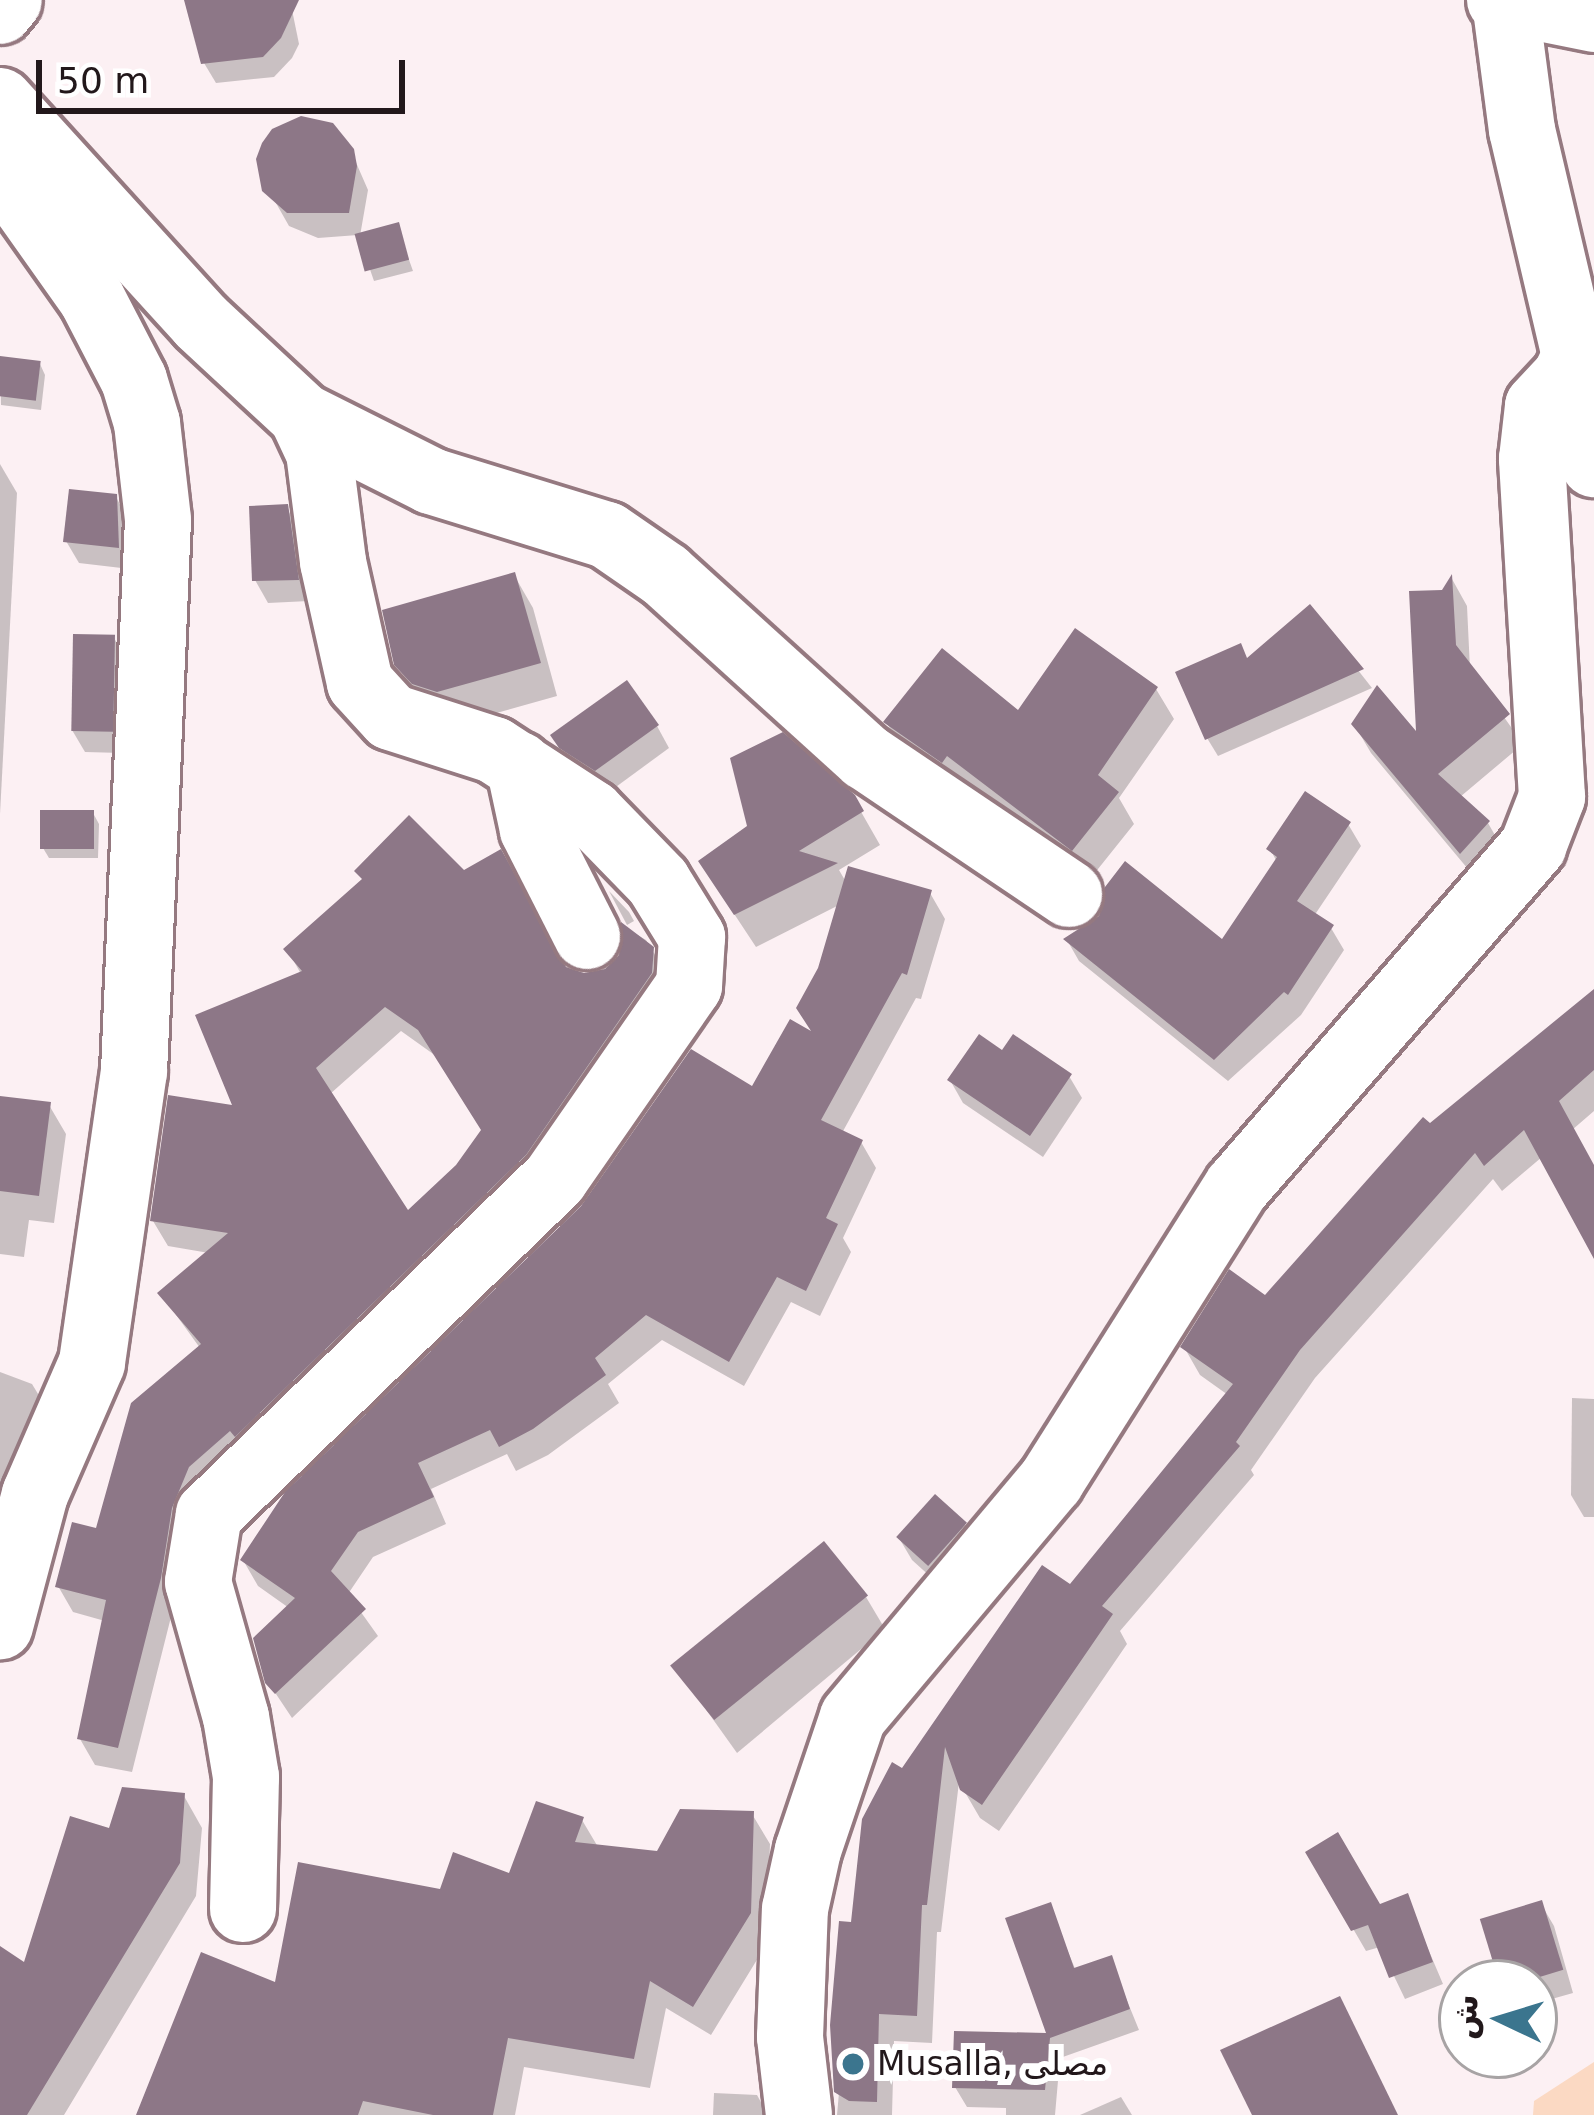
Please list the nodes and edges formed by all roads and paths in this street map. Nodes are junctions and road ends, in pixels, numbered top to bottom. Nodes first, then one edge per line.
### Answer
1 (9, 0) edge
2 (1503, 1) edge
3 (0, 11) edge
4 (1594, 20) edge
5 (0, 101) edge
6 (0, 170) edge
7 (1564, 377) junction
8 (302, 416) junction
9 (1594, 464) edge
10 (458, 491) junction
11 (331, 532) junction
12 (519, 765) junction
13 (1070, 894) dead end
14 (587, 936) dead end
15 (0, 1626) edge
16 (243, 1909) dead end
17 (799, 2115) edge

1 - 3 street
2 - 4 street
2 - 7 street
5 - 8 street
6 - 15 street
7 - 9 street
7 - 17 street
8 - 10 street
8 - 11 street
10 - 11 street
10 - 13 street
11 - 12 street
12 - 14 street
12 - 16 street

